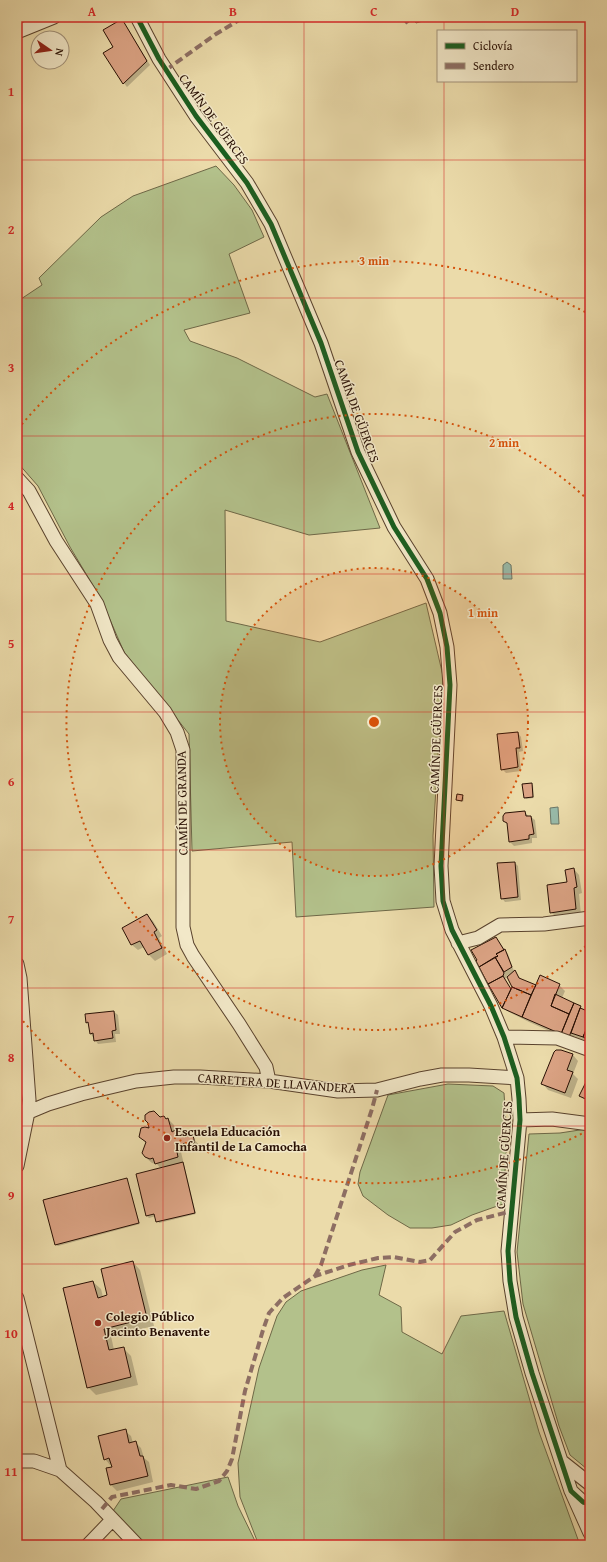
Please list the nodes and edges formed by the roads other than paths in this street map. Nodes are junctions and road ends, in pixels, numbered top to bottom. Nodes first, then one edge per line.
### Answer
1 (54, 17) edge
2 (137, 17) edge
3 (17, 32) edge
4 (17, 478) edge
5 (590, 918) edge
6 (458, 943) junction
7 (17, 964) edge
8 (504, 1036) junction
9 (590, 1050) edge
10 (517, 1078) junction
11 (269, 1081) junction
12 (22, 1115) edge
13 (520, 1120) junction
14 (590, 1124) edge
15 (17, 1166) edge
16 (17, 1298) edge
17 (17, 1461) edge
18 (561, 1461) junction
19 (60, 1470) junction
20 (574, 1470) junction
21 (590, 1474) edge
22 (590, 1484) edge
23 (571, 1491) junction
24 (590, 1504) edge
25 (112, 1520) junction
26 (590, 1533) edge
27 (88, 1545) edge
28 (136, 1545) edge

1 - 3 street
2 - 6 street, CAMÍN DE GÜERCES
4 - 11 street, CAMÍN DE GRANDA
5 - 6 street
6 - 8 street, CAMÍN DE GÜERCES
7 - 12 street
8 - 9 street
8 - 10 street, CAMÍN DE GÜERCES
10 - 11 street, CARRETERA DE LLAVANDERA
10 - 13 street, CAMÍN DE GÜERCES
11 - 12 street, CARRETERA DE LLAVANDERA
12 - 15 street
13 - 14 street
13 - 18 street, CAMÍN DE GÜERCES
16 - 19 street
17 - 19 street
18 - 20 street
18 - 23 street, CAMÍN DE GÜERCES
19 - 25 street
20 - 21 street
20 - 22 street
23 - 24 street
23 - 26 street, CAMÍN DE GÜERCES
25 - 27 street
25 - 28 street

